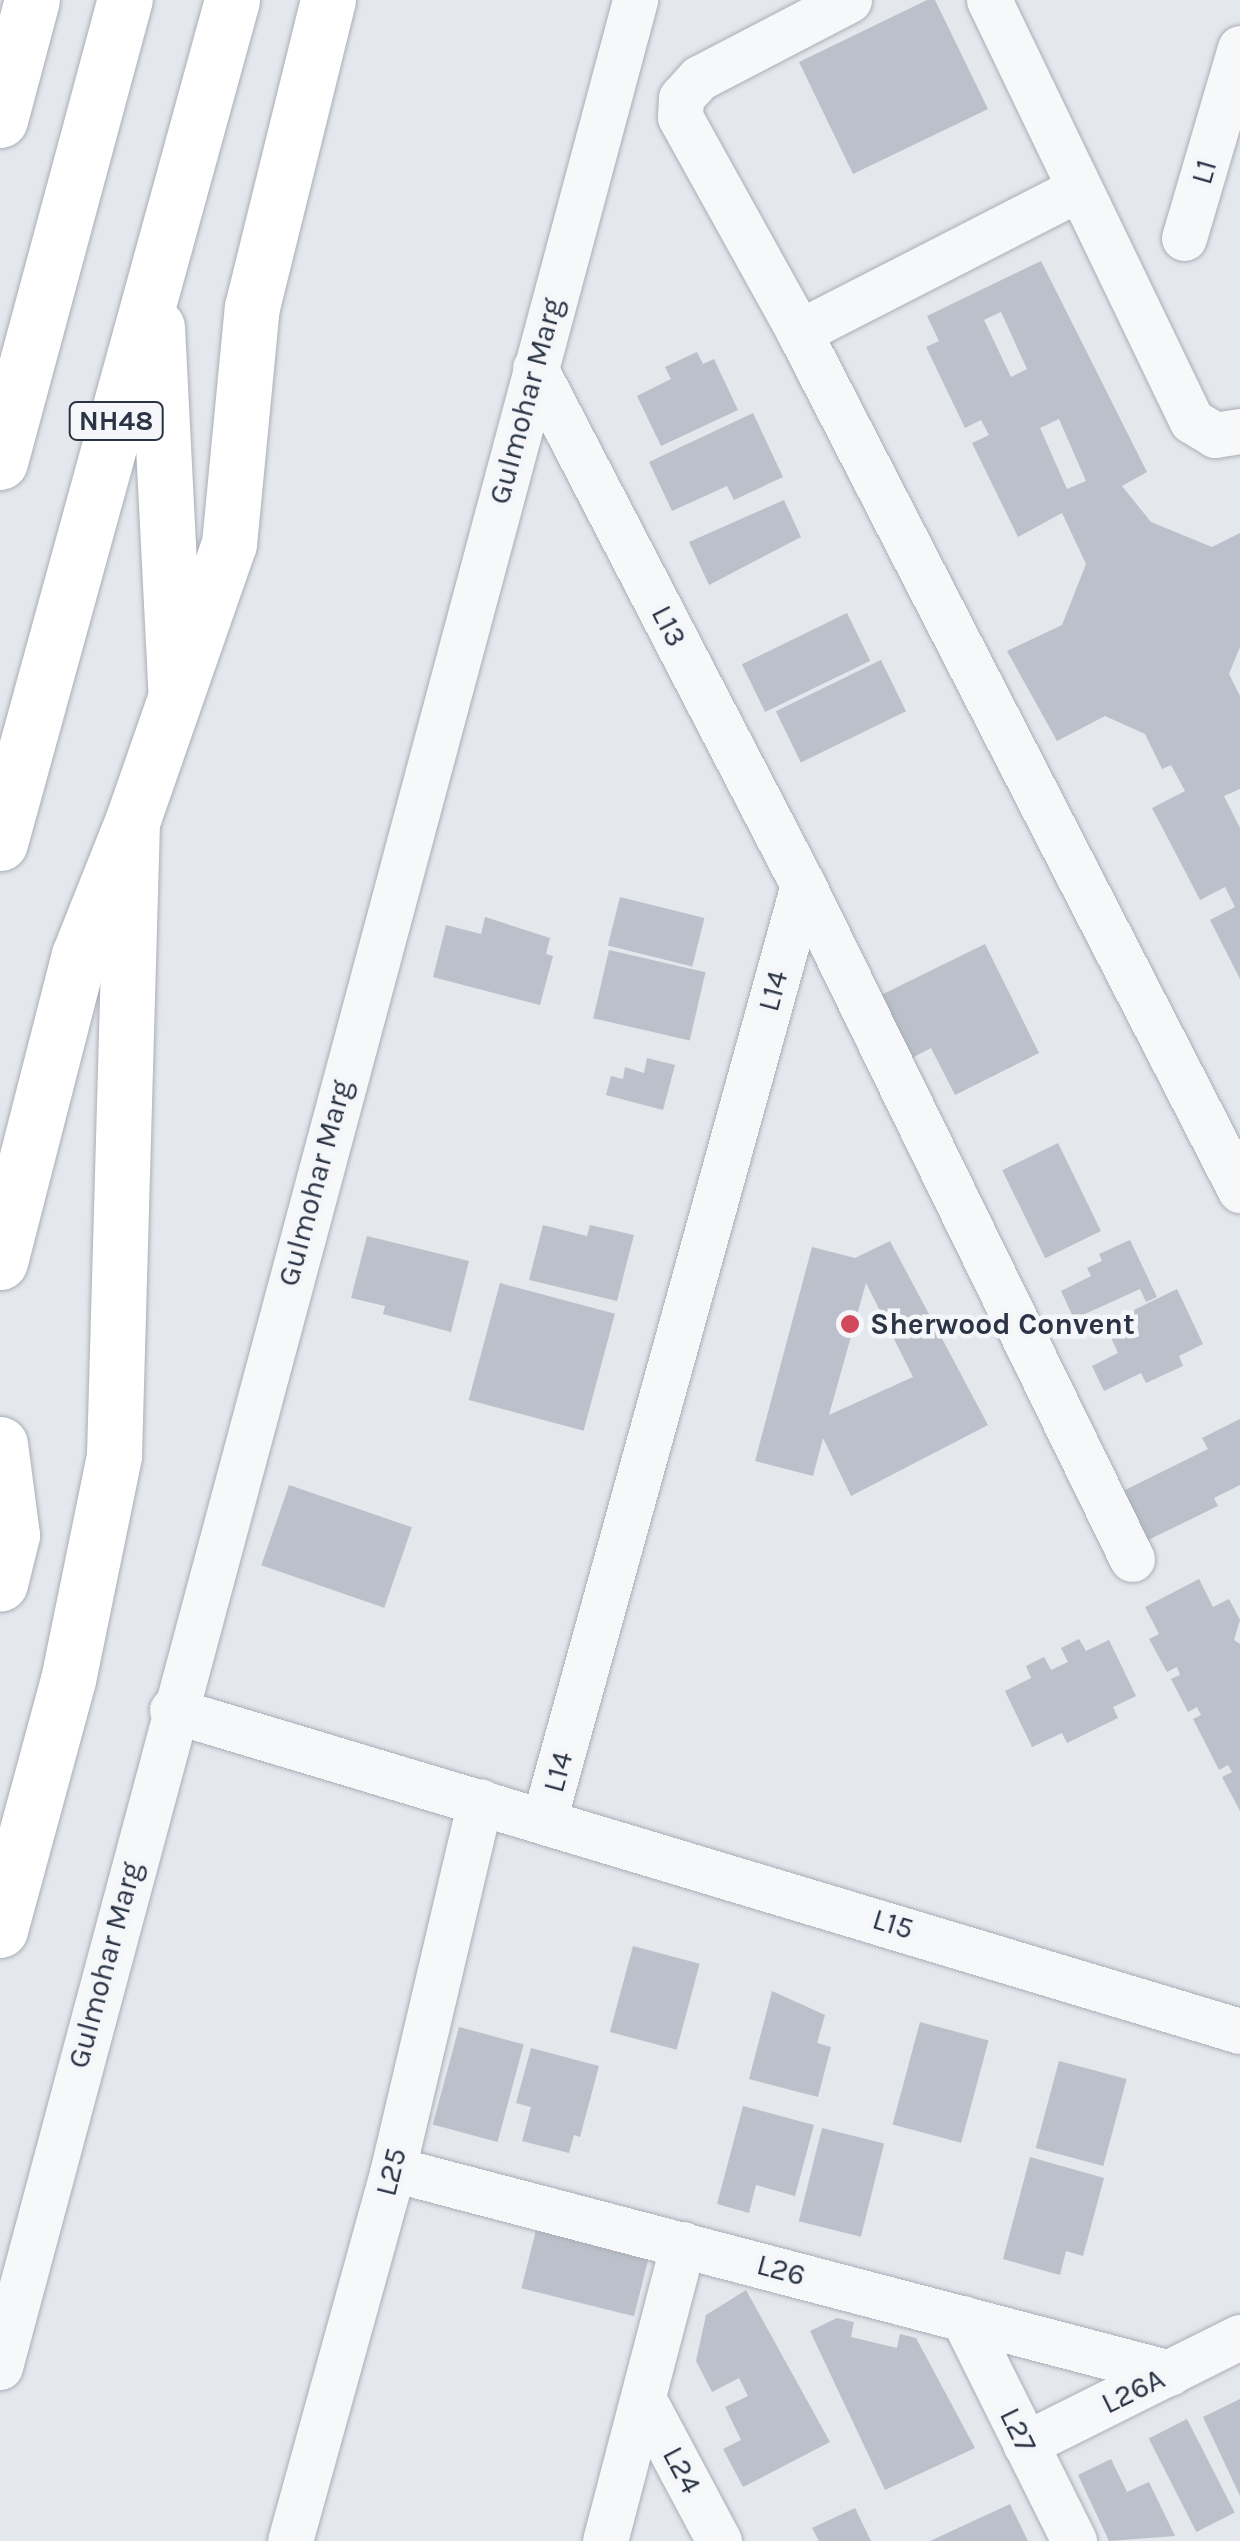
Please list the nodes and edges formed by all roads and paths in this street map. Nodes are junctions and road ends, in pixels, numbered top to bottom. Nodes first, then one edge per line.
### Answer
1 (32, 0) edge
2 (125, 0) edge
3 (232, 0) edge
4 (328, 0) edge
5 (634, 0) edge
6 (849, 0) edge
7 (989, 0) edge
8 (1240, 48) edge
9 (0, 120) edge
10 (1076, 190) junction
11 (1184, 238) dead end
12 (155, 280) junction
13 (799, 332) junction
14 (535, 368) junction
15 (1240, 431) edge
16 (0, 462) edge
17 (176, 696) junction
18 (132, 822) junction
19 (0, 843) edge
20 (803, 885) junction
21 (1240, 1190) edge
22 (0, 1262) edge
23 (0, 1444) edge
24 (1132, 1558) dead end
25 (0, 1584) edge
26 (172, 1710) junction
27 (480, 1801) junction
28 (544, 1820) junction
29 (0, 1930) edge
30 (1240, 2030) edge
31 (392, 2169) junction
32 (683, 2244) junction
33 (964, 2318) junction
34 (1240, 2337) edge
35 (0, 2367) edge
36 (1170, 2373) junction
37 (644, 2400) junction
38 (1026, 2444) junction
39 (290, 2541) edge
40 (606, 2541) edge
41 (720, 2541) edge
42 (1074, 2541) edge

1 - 9 main road
2 - 16 main road
3 - 12 main road, NH48
4 - 17 main road
5 - 14 street, Gulmohar Marg
6 - 13 street
7 - 10 street
8 - 11 street, L1
10 - 13 street
10 - 15 street
12 - 17 main road
12 - 19 main road, NH48
13 - 21 street
14 - 20 street, L13
14 - 26 street, Gulmohar Marg
17 - 18 main road
18 - 22 main road
18 - 29 main road
20 - 24 street
20 - 28 street, L14
23 - 25 main road
26 - 27 street, L15
26 - 35 street, Gulmohar Marg
27 - 28 street, L15
27 - 31 street, L25
28 - 30 street, L15
31 - 32 street, L26
31 - 39 street, L25
32 - 33 street, L26
32 - 37 street
33 - 36 street, L26
33 - 38 street, L27
34 - 36 street, L26A
36 - 38 street, L26A
37 - 40 street
37 - 41 street, L24
38 - 42 street, L27

